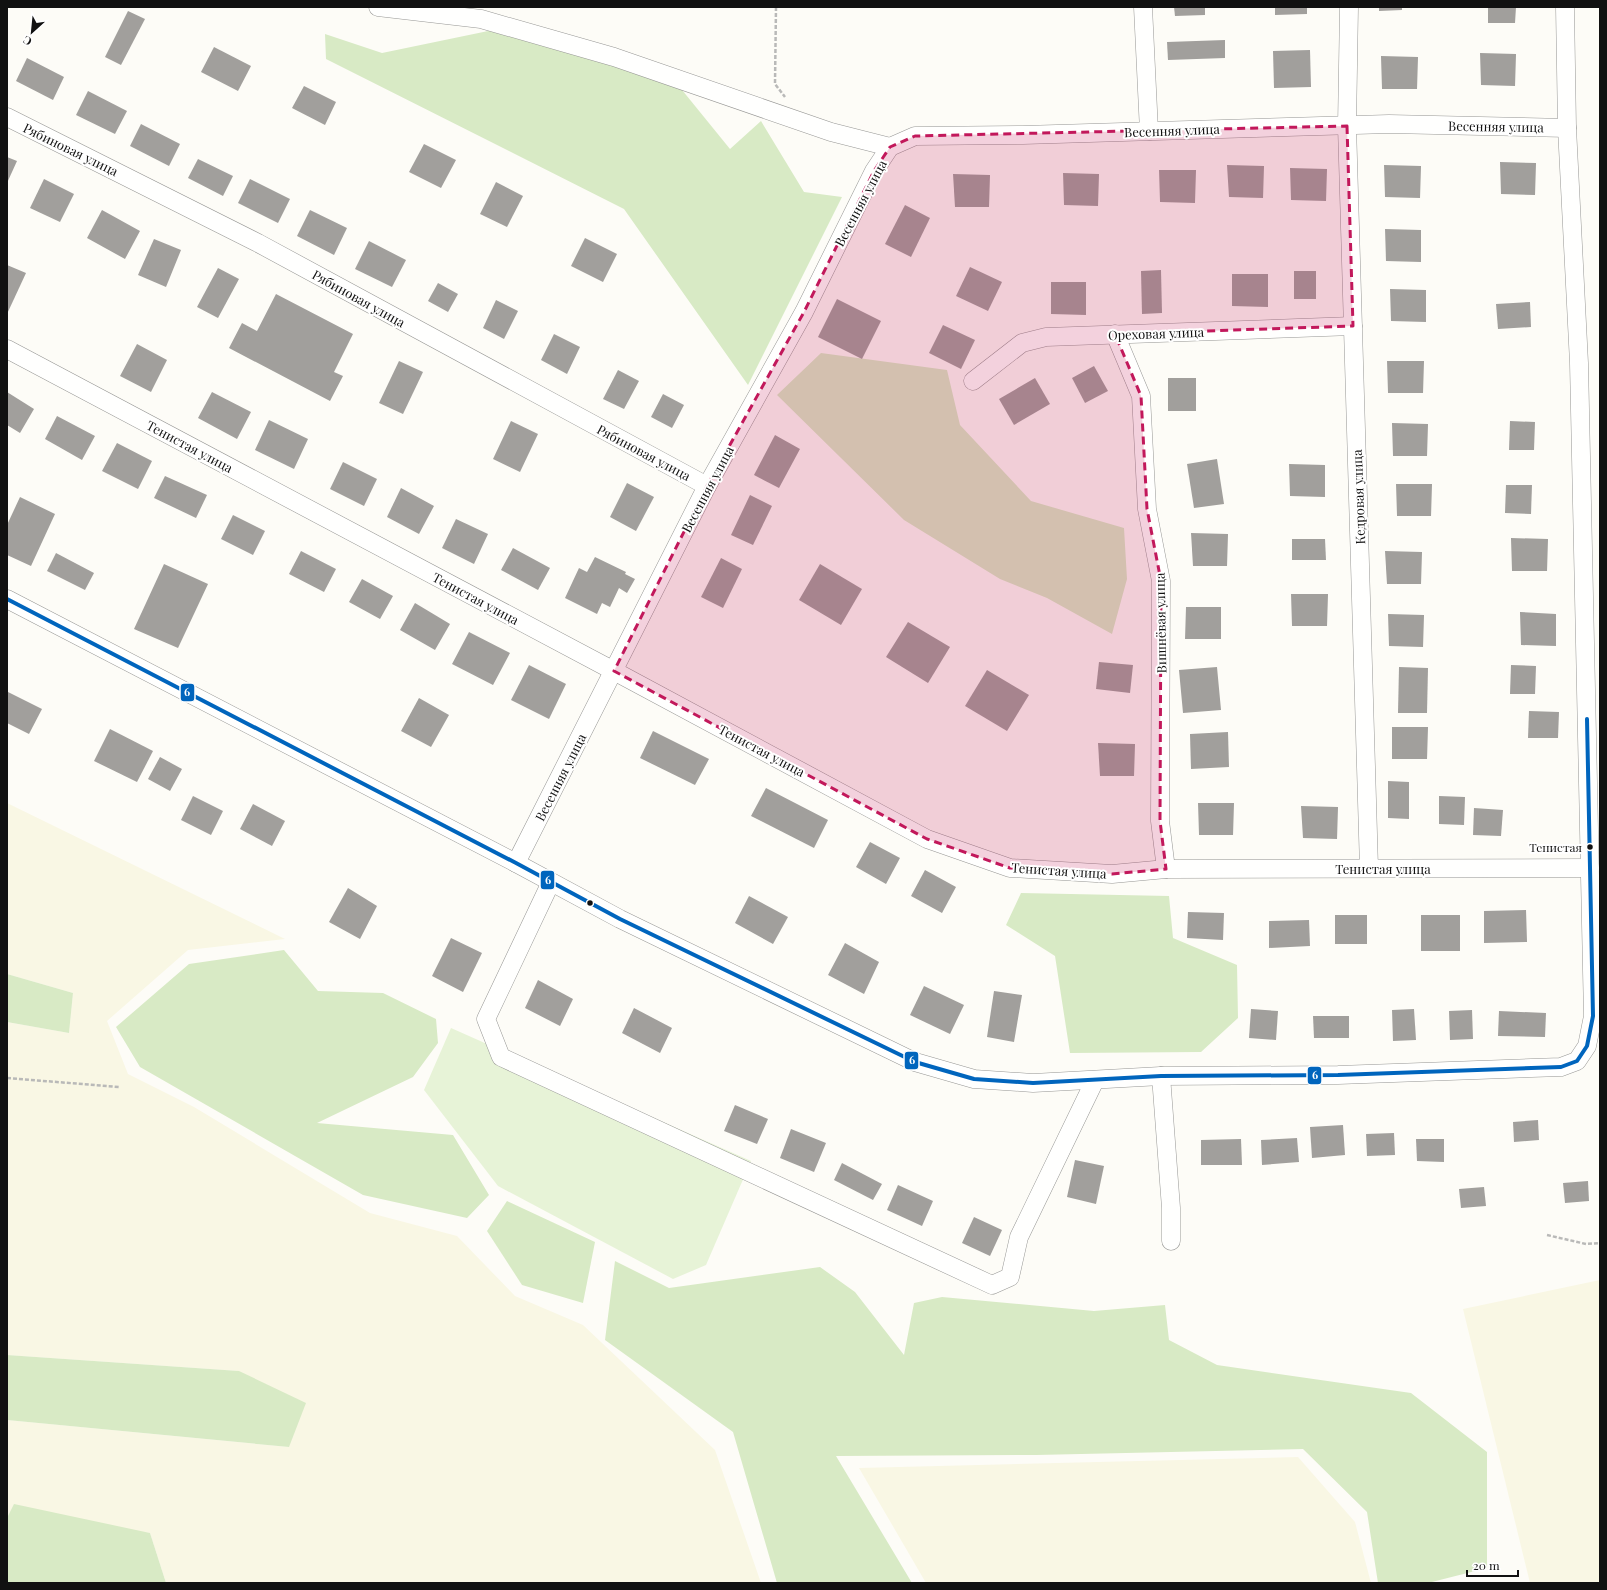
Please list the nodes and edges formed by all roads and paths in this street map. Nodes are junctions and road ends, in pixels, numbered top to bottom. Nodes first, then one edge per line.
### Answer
1 (378, 7) edge
2 (776, 7) edge
3 (1143, 7) edge
4 (1349, 7) edge
5 (1566, 7) edge
6 (7, 117) edge
7 (802, 122) junction
8 (1347, 126) junction
9 (1567, 128) junction
10 (1149, 131) junction
11 (890, 147) junction
12 (1353, 326) junction
13 (1115, 334) junction
14 (7, 349) edge
15 (973, 381) dead end
16 (707, 486) junction
17 (7, 599) edge
18 (614, 670) junction
19 (1594, 719) edge
20 (516, 863) junction
21 (1369, 868) junction
22 (1590, 868) junction
23 (1166, 869) junction
24 (551, 882) junction
25 (1161, 1076) junction
26 (7, 1078) edge
27 (1095, 1080) junction
28 (119, 1087) dead end
29 (1547, 1235) dead end
30 (1171, 1240) dead end
31 (1600, 1243) edge

1 - 7 street
2 - 7 path
3 - 10 street
4 - 8 street, Кедровая улица
5 - 9 street
6 - 16 street, Рябиновая улица
7 - 11 street
8 - 9 street, Весенняя улица
8 - 10 street, Весенняя улица
8 - 12 street, Кедровая улица
9 - 19 street
10 - 11 street, Весенняя улица
11 - 16 street, Весенняя улица
12 - 13 street, Ореховая улица
12 - 21 street, Кедровая улица
13 - 15 street, Ореховая улица
13 - 23 street, Вишнёвая улица
14 - 18 street, Тенистая улица
16 - 18 street, Весенняя улица
17 - 20 street
18 - 20 street, Весенняя улица
18 - 23 street, Тенистая улица
19 - 22 street
20 - 24 street
21 - 22 street, Тенистая улица
21 - 23 street, Тенистая улица
22 - 25 street
24 - 27 street
24 - 27 street
25 - 27 street
25 - 30 street
26 - 28 path
29 - 31 path

